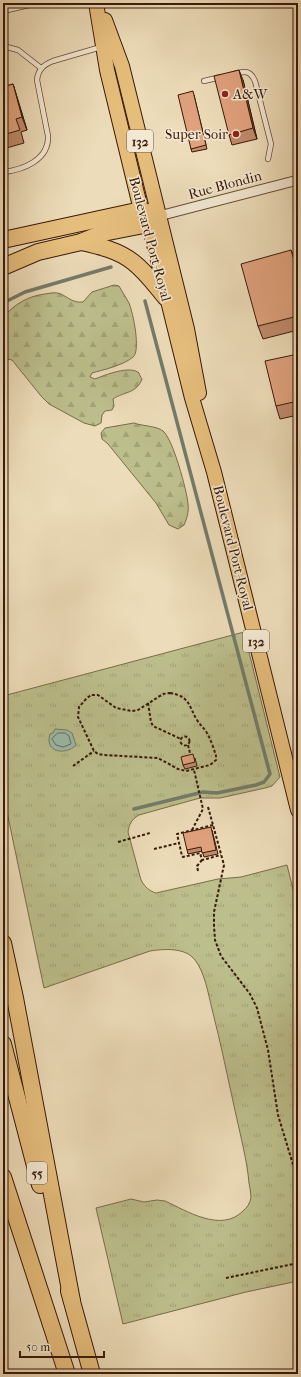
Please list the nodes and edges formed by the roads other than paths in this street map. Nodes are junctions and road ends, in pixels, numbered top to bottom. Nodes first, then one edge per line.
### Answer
1 (38, 3) edge
2 (97, 3) edge
3 (3, 11) edge
4 (108, 45) junction
5 (3, 46) edge
6 (41, 68) junction
7 (231, 75) edge
8 (224, 76) edge
9 (204, 81) dead end
10 (268, 159) dead end
11 (3, 172) edge
12 (298, 180) edge
13 (141, 210) junction
14 (154, 220) junction
15 (3, 240) edge
16 (81, 242) junction
17 (3, 267) edge
18 (166, 298) junction
19 (214, 472) junction
20 (298, 810) edge
21 (3, 943) edge
22 (3, 1044) edge
23 (3, 1177) edge
24 (3, 1208) edge
25 (72, 1301) junction
26 (59, 1351) junction
27 (67, 1374) edge
28 (92, 1374) edge

1 - 3 lane
2 - 4 main road, Boulevard Port-Royal / 132
4 - 6 lane
4 - 13 main road, Boulevard Port-Royal / 132
4 - 14 main road, Boulevard Port-Royal / 132
5 - 6 lane
6 - 11 lane
7 - 10 lane
8 - 9 lane
12 - 14 street, Rue Blondin
13 - 14 highway
13 - 15 highway
14 - 16 highway
14 - 18 main road, Boulevard Port-Royal / 132
14 - 19 main road, Boulevard Port-Royal / 132
16 - 17 highway
16 - 18 highway
18 - 19 main road, Boulevard Port-Royal / 132
19 - 20 main road, Boulevard Port-Royal / 132
21 - 25 highway
22 - 25 highway, 55
23 - 26 highway, 55
24 - 26 highway
25 - 28 highway, 55
26 - 27 highway, 55

